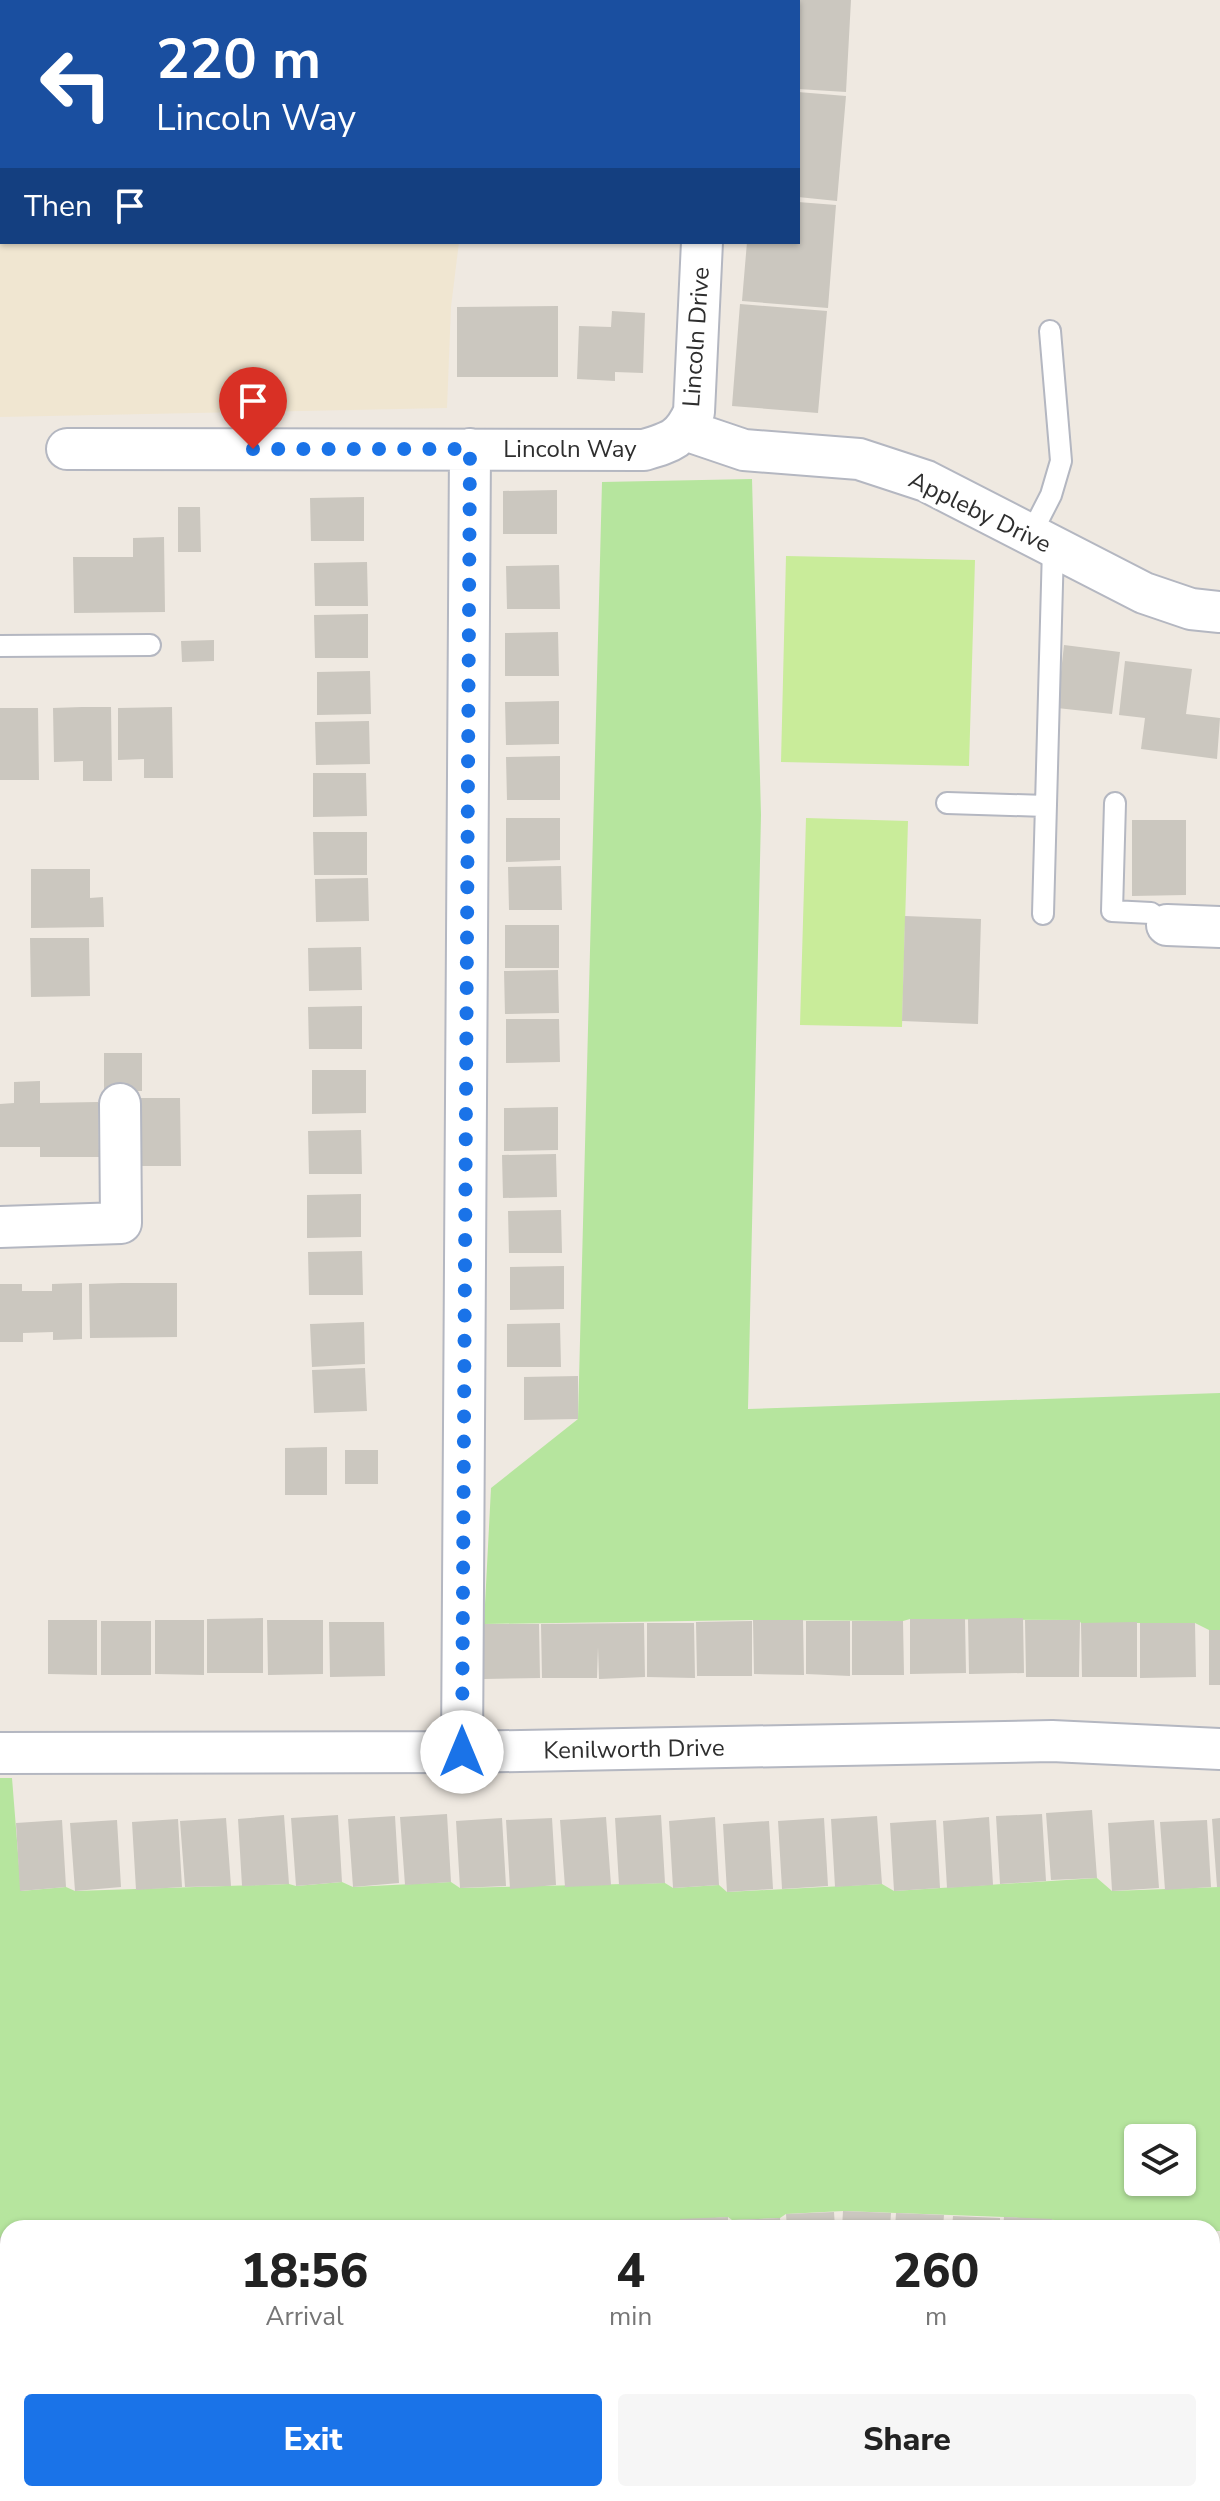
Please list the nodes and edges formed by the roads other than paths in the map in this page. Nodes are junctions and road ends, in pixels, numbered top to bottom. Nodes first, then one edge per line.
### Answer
1 (702, 244) edge
2 (1050, 331) dead end
3 (685, 430) junction
4 (67, 449) dead end
5 (470, 449) junction
6 (1042, 542) junction
7 (1220, 612) edge
8 (150, 645) dead end
9 (0, 646) edge
10 (947, 803) dead end
11 (1115, 803) dead end
12 (1046, 806) junction
13 (1043, 914) dead end
14 (1167, 925) joint
15 (1220, 927) edge
16 (120, 1104) dead end
17 (0, 1227) edge
18 (1220, 1749) edge
19 (462, 1752) junction
20 (0, 1753) edge

1 - 3 street, Lincoln Drive
2 - 6 lane
3 - 5 street, Lincoln Way
3 - 6 street, Appleby Drive
4 - 5 street, Lincoln Way
5 - 19 street
6 - 7 street, Appleby Drive
6 - 12 lane
8 - 9 lane
10 - 12 lane
11 - 14 lane
12 - 13 lane
14 - 15 street
16 - 17 street
18 - 19 street, Kenilworth Drive
19 - 20 street, Kenilworth Drive

